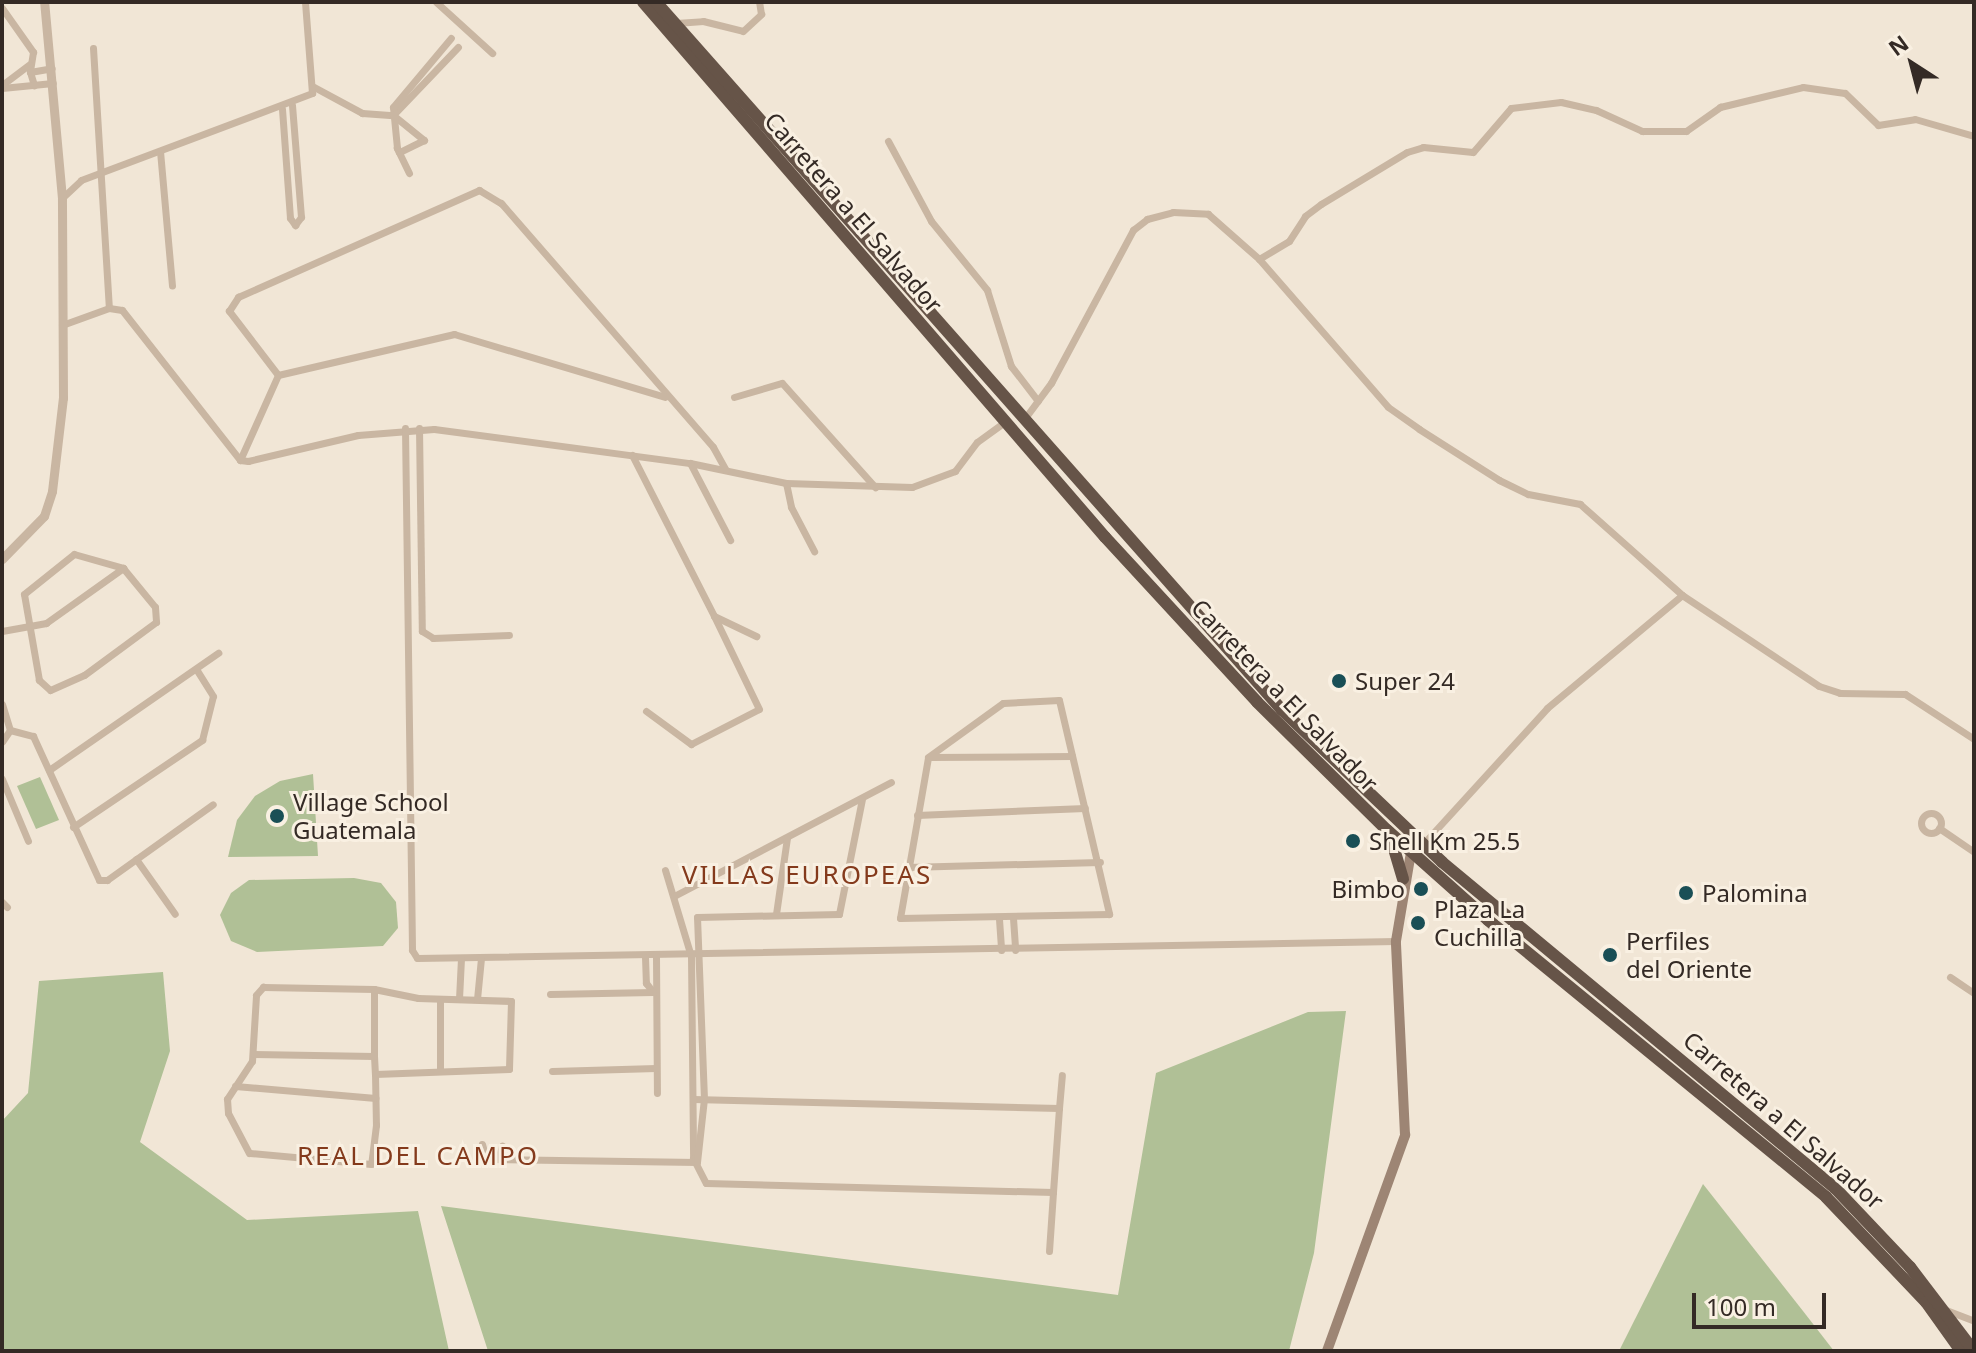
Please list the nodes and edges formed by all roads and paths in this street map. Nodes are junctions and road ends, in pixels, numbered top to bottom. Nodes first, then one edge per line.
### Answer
1 (44, 2) edge
2 (305, 2) edge
3 (436, 2) edge
4 (643, 2) edge
5 (656, 2) edge
6 (759, 2) edge
7 (2, 8) edge
8 (675, 23) junction
9 (451, 38) dead end
10 (458, 47) dead end
11 (93, 48) dead end
12 (492, 53) dead end
13 (30, 68) junction
14 (52, 68) junction
15 (423, 72) junction
16 (430, 78) junction
17 (53, 83) junction
18 (34, 85) junction
19 (2, 87) edge
20 (314, 87) junction
21 (292, 105) junction
22 (282, 109) junction
23 (393, 115) junction
24 (1974, 136) edge
25 (888, 141) dead end
26 (160, 151) junction
27 (399, 152) junction
28 (102, 172) junction
29 (409, 173) dead end
30 (62, 198) junction
31 (1259, 259) junction
32 (172, 285) dead end
33 (109, 308) junction
34 (62, 325) junction
35 (278, 375) junction
36 (734, 397) dead end
37 (667, 398) junction
38 (1038, 401) junction
39 (1025, 418) junction
40 (1006, 421) junction
41 (405, 428) junction
42 (419, 428) junction
43 (1029, 449) junction
44 (632, 455) junction
45 (240, 460) junction
46 (690, 463) junction
47 (726, 470) junction
48 (786, 483) junction
49 (875, 487) junction
50 (1094, 497) junction
51 (730, 540) dead end
52 (814, 551) dead end
53 (2, 559) edge
54 (123, 568) junction
55 (1682, 595) junction
56 (714, 616) junction
57 (30, 624) junction
58 (2, 631) edge
59 (509, 635) dead end
60 (756, 636) dead end
61 (218, 653) dead end
62 (196, 669) junction
63 (2, 704) edge
64 (646, 711) dead end
65 (3, 717) edge
66 (10, 730) junction
67 (1974, 739) edge
68 (2, 742) edge
69 (1072, 756) junction
70 (928, 757) junction
71 (49, 770) junction
72 (2, 779) edge
73 (891, 782) dead end
74 (862, 799) junction
75 (213, 804) dead end
76 (1085, 808) junction
77 (917, 815) junction
78 (73, 827) junction
79 (1939, 828) dead end
80 (1389, 832) junction
81 (787, 838) junction
82 (28, 841) dead end
83 (1423, 844) junction
84 (1974, 852) edge
85 (1415, 856) junction
86 (136, 859) junction
87 (1100, 862) junction
88 (907, 867) junction
89 (665, 870) dead end
90 (1403, 877) junction
91 (674, 896) junction
92 (175, 914) dead end
93 (776, 914) junction
94 (1013, 918) junction
95 (999, 919) junction
96 (698, 927) junction
97 (684, 929) junction
98 (1396, 941) junction
99 (1001, 950) junction
100 (1015, 950) junction
101 (691, 956) junction
102 (702, 956) junction
103 (645, 957) junction
104 (656, 957) junction
105 (461, 958) junction
106 (481, 958) junction
107 (1950, 977) dead end
108 (1562, 983) junction
109 (374, 989) junction
110 (653, 992) junction
111 (1974, 993) edge
112 (550, 994) dead end
113 (440, 999) junction
114 (459, 999) junction
115 (477, 999) junction
116 (1623, 1012) junction
117 (702, 1039) junction
118 (691, 1041) junction
119 (254, 1054) junction
120 (374, 1056) junction
121 (440, 1068) junction
122 (656, 1068) junction
123 (552, 1071) dead end
124 (375, 1074) junction
125 (1062, 1075) dead end
126 (235, 1086) junction
127 (657, 1093) dead end
128 (375, 1098) junction
129 (693, 1099) junction
130 (704, 1099) junction
131 (1059, 1108) junction
132 (482, 1144) dead end
133 (502, 1146) dead end
134 (498, 1159) junction
135 (697, 1162) junction
136 (1053, 1192) junction
137 (1049, 1251) dead end
138 (1942, 1308) junction
139 (1974, 1321) edge
140 (1327, 1351) edge
141 (1961, 1351) edge
142 (1974, 1351) edge

1 - 14 street
2 - 20 street
3 - 12 street
4 - 40 highway, Carretera a El Salvador
5 - 8 highway, Carretera a El Salvador
6 - 8 street
7 - 13 street
8 - 39 highway, Carretera a El Salvador
9 - 15 street
10 - 16 street
11 - 28 street
13 - 14 street
13 - 18 street
13 - 19 street
14 - 17 street
15 - 16 street
15 - 23 street
16 - 23 street
17 - 18 street
17 - 30 street
18 - 19 street
20 - 21 street
20 - 23 street
21 - 22 street
21 - 22 street
22 - 26 street
23 - 27 street
23 - 27 street
24 - 31 street
25 - 38 street
26 - 28 street
26 - 32 street
27 - 29 street
28 - 30 street
28 - 33 street
30 - 34 street
31 - 38 street
31 - 55 street
33 - 34 street
33 - 45 street
34 - 53 street
35 - 37 street
35 - 37 street
35 - 45 street
36 - 49 street
37 - 47 street
38 - 39 street
39 - 50 highway, Carretera a El Salvador
40 - 43 highway, Carretera a El Salvador
40 - 49 street
41 - 42 street
41 - 45 street
41 - 105 street
42 - 44 street
42 - 59 street
43 - 50 highway
43 - 80 highway, Carretera a El Salvador
44 - 46 street
44 - 56 street
46 - 47 street
46 - 51 street
47 - 48 street
48 - 49 street
48 - 52 street
50 - 83 highway, Carretera a El Salvador
54 - 57 street
54 - 57 street
54 - 57 street
55 - 67 street
55 - 83 street
56 - 60 street
56 - 64 street
57 - 58 street
61 - 62 street
62 - 71 street
62 - 78 street
63 - 65 street
65 - 66 street
66 - 68 street
66 - 71 street
69 - 70 street
69 - 70 street
69 - 76 street
70 - 77 street
71 - 78 street
72 - 82 street
73 - 74 street
74 - 81 street
74 - 93 street
75 - 86 street
76 - 77 street
76 - 87 street
77 - 88 street
78 - 86 street
79 - 84 street
80 - 85 highway, Carretera a El Salvador
80 - 90 highway
81 - 91 street
81 - 93 street
83 - 116 highway, Carretera a El Salvador
85 - 90 highway
85 - 108 highway, Carretera a El Salvador
86 - 92 street
87 - 88 street
87 - 94 street
88 - 95 street
89 - 91 street
90 - 98 main road
91 - 97 street
93 - 96 street
94 - 95 street
94 - 100 street
95 - 99 street
96 - 97 street
96 - 102 street
97 - 101 street
98 - 100 street
98 - 140 main road
99 - 100 street
99 - 102 street
101 - 102 street
101 - 104 street
101 - 118 street
102 - 117 street
103 - 104 street
103 - 106 street
103 - 110 street
104 - 110 street
105 - 106 street
105 - 114 street
106 - 115 street
107 - 111 street
108 - 116 highway
108 - 141 highway, Carretera a El Salvador
109 - 113 street
109 - 119 street
109 - 120 street
110 - 112 street
110 - 122 street
113 - 114 street
113 - 121 street
114 - 115 street
115 - 121 street
116 - 138 highway, Carretera a El Salvador
117 - 118 street
117 - 130 street
118 - 129 street
119 - 120 street
119 - 126 street
120 - 124 street
121 - 124 street
122 - 123 street
122 - 127 street
124 - 128 street
125 - 131 street
126 - 128 street
126 - 128 street
129 - 130 street
129 - 135 street
130 - 131 street
130 - 135 street
131 - 136 street
132 - 134 street
133 - 134 street
134 - 135 street
135 - 136 street
136 - 137 street
138 - 139 street
138 - 142 highway, Carretera a El Salvador

